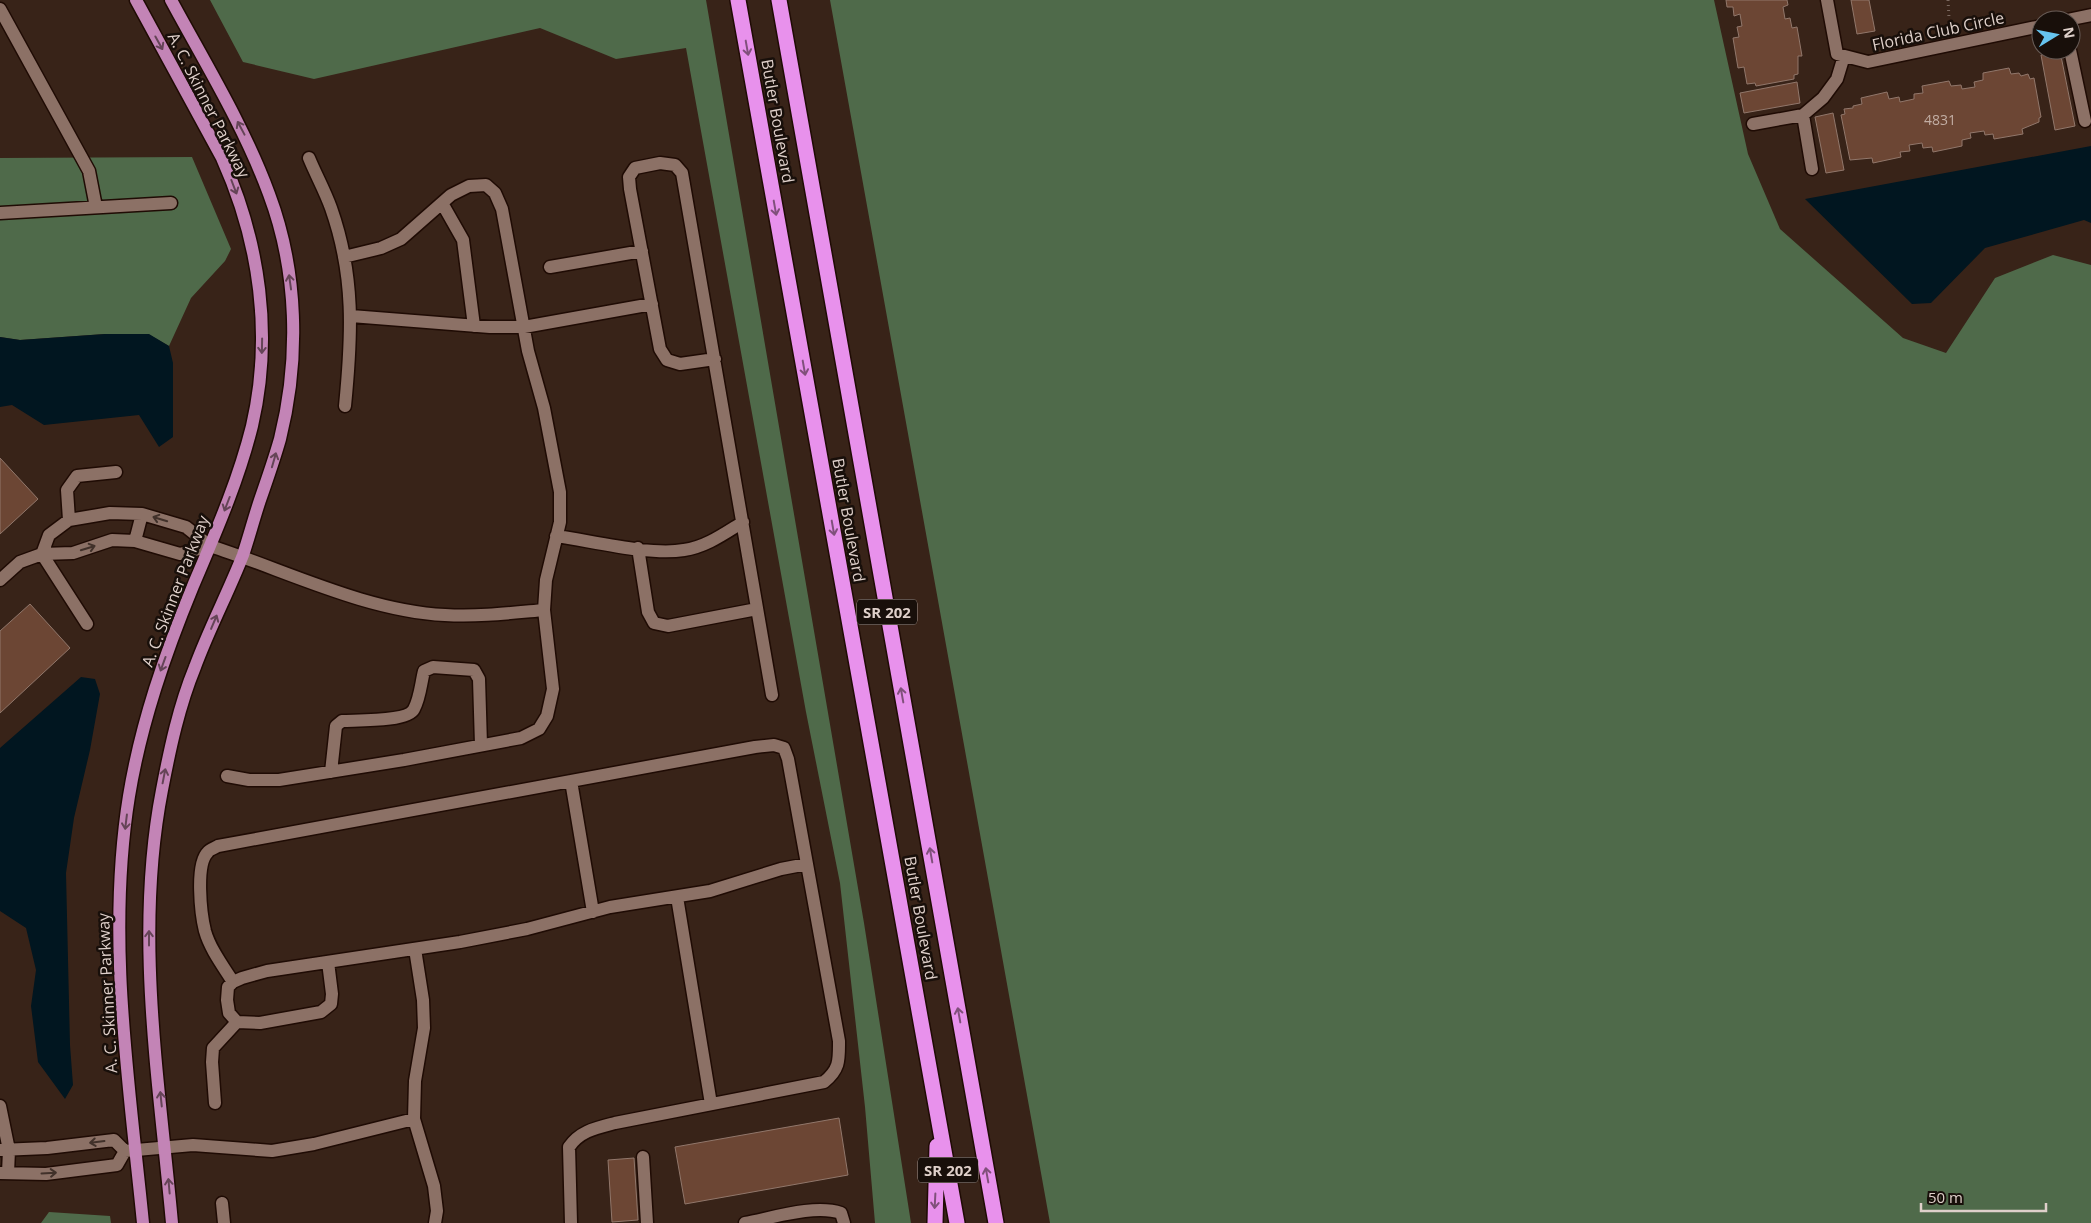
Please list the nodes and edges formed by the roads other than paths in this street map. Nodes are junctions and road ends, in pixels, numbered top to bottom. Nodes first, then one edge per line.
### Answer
1 (136, 0) edge
2 (171, 0) edge
3 (738, 0) edge
4 (779, 0) edge
5 (1827, 0) edge
6 (0, 9) edge
7 (2031, 28) edge
8 (1844, 56) junction
9 (2072, 60) edge
10 (1803, 115) junction
11 (2085, 121) dead end
12 (1753, 124) dead end
13 (309, 158) dead end
14 (1812, 169) dead end
15 (171, 203) dead end
16 (442, 203) junction
17 (96, 207) junction
18 (0, 213) edge
19 (642, 251) junction
20 (344, 257) junction
21 (550, 267) dead end
22 (652, 304) junction
23 (351, 316) junction
24 (474, 326) junction
25 (524, 327) junction
26 (715, 359) junction
27 (345, 406) dead end
28 (116, 472) dead end
29 (142, 514) junction
30 (69, 520) junction
31 (743, 522) junction
32 (556, 536) junction
33 (135, 541) junction
34 (210, 546) junction
35 (638, 548) junction
36 (42, 554) junction
37 (242, 556) junction
38 (0, 580) edge
39 (757, 609) junction
40 (544, 610) junction
41 (87, 624) dead end
42 (772, 696) dead end
43 (482, 746) junction
44 (331, 772) junction
45 (227, 776) dead end
46 (570, 781) junction
47 (807, 864) junction
48 (677, 897) junction
49 (593, 912) junction
50 (415, 949) junction
51 (328, 962) junction
52 (233, 982) junction
53 (237, 1022) junction
54 (214, 1103) dead end
55 (711, 1104) junction
56 (0, 1106) edge
57 (938, 1117) junction
58 (414, 1119) junction
59 (165, 1148) junction
60 (5, 1150) edge
61 (130, 1150) junction
62 (643, 1157) dead end
63 (4, 1173) edge
64 (222, 1203) dead end
65 (143, 1223) edge
66 (172, 1223) edge
67 (224, 1223) edge
68 (435, 1223) edge
69 (571, 1223) edge
70 (647, 1223) edge
71 (745, 1223) edge
72 (844, 1223) edge
73 (935, 1223) edge
74 (957, 1223) edge
75 (996, 1223) edge

1 -> 34 main road, A. C. Skinner Parkway
37 -> 2 main road, A. C. Skinner Parkway
3 -> 57 highway, Butler Boulevard / SR 202
75 -> 4 highway, Butler Boulevard / SR 202
5 - 8 street
6 - 17 street
7 - 8 street, Florida Club Circle
8 - 10 street
9 - 11 street
10 - 12 street
10 - 14 street
13 - 20 street
15 - 17 street
16 - 20 street
16 - 24 street
16 - 25 street
17 - 18 street
19 - 21 street
19 - 22 street
19 - 26 street
20 - 23 street
22 - 25 street
22 - 26 street
23 - 24 street
23 - 27 street
24 - 25 street
25 - 32 street
26 - 31 street
28 - 30 street
29 - 30 street
29 - 33 street
34 -> 29 street
30 - 36 street
31 - 35 street
31 - 39 street
32 - 35 street
32 - 40 street
33 - 34 street
36 -> 33 street
34 - 37 street
34 -> 61 main road, A. C. Skinner Parkway
35 - 39 street
36 - 38 street
36 - 41 street
37 - 40 street
59 -> 37 main road, A. C. Skinner Parkway
39 - 42 street
40 - 43 street
43 - 44 street
43 - 44 street
44 - 45 street
46 - 47 street
46 - 49 street
46 - 52 street
47 - 48 street
47 - 55 street
48 - 49 street
48 - 55 street
49 - 50 street
50 - 51 street
50 - 58 street
51 - 52 street
51 - 53 street
52 - 53 street
53 - 54 street
55 - 69 street
56 - 60 street
57 -> 73 highway
57 - 74 highway, Butler Boulevard / SR 202
58 - 59 street
58 - 68 street
59 - 61 street
66 -> 59 main road, A. C. Skinner Parkway
61 -> 60 street
60 - 63 street
63 -> 61 street
61 - 65 main road, A. C. Skinner Parkway
62 - 70 street
64 - 67 street
71 - 72 street

